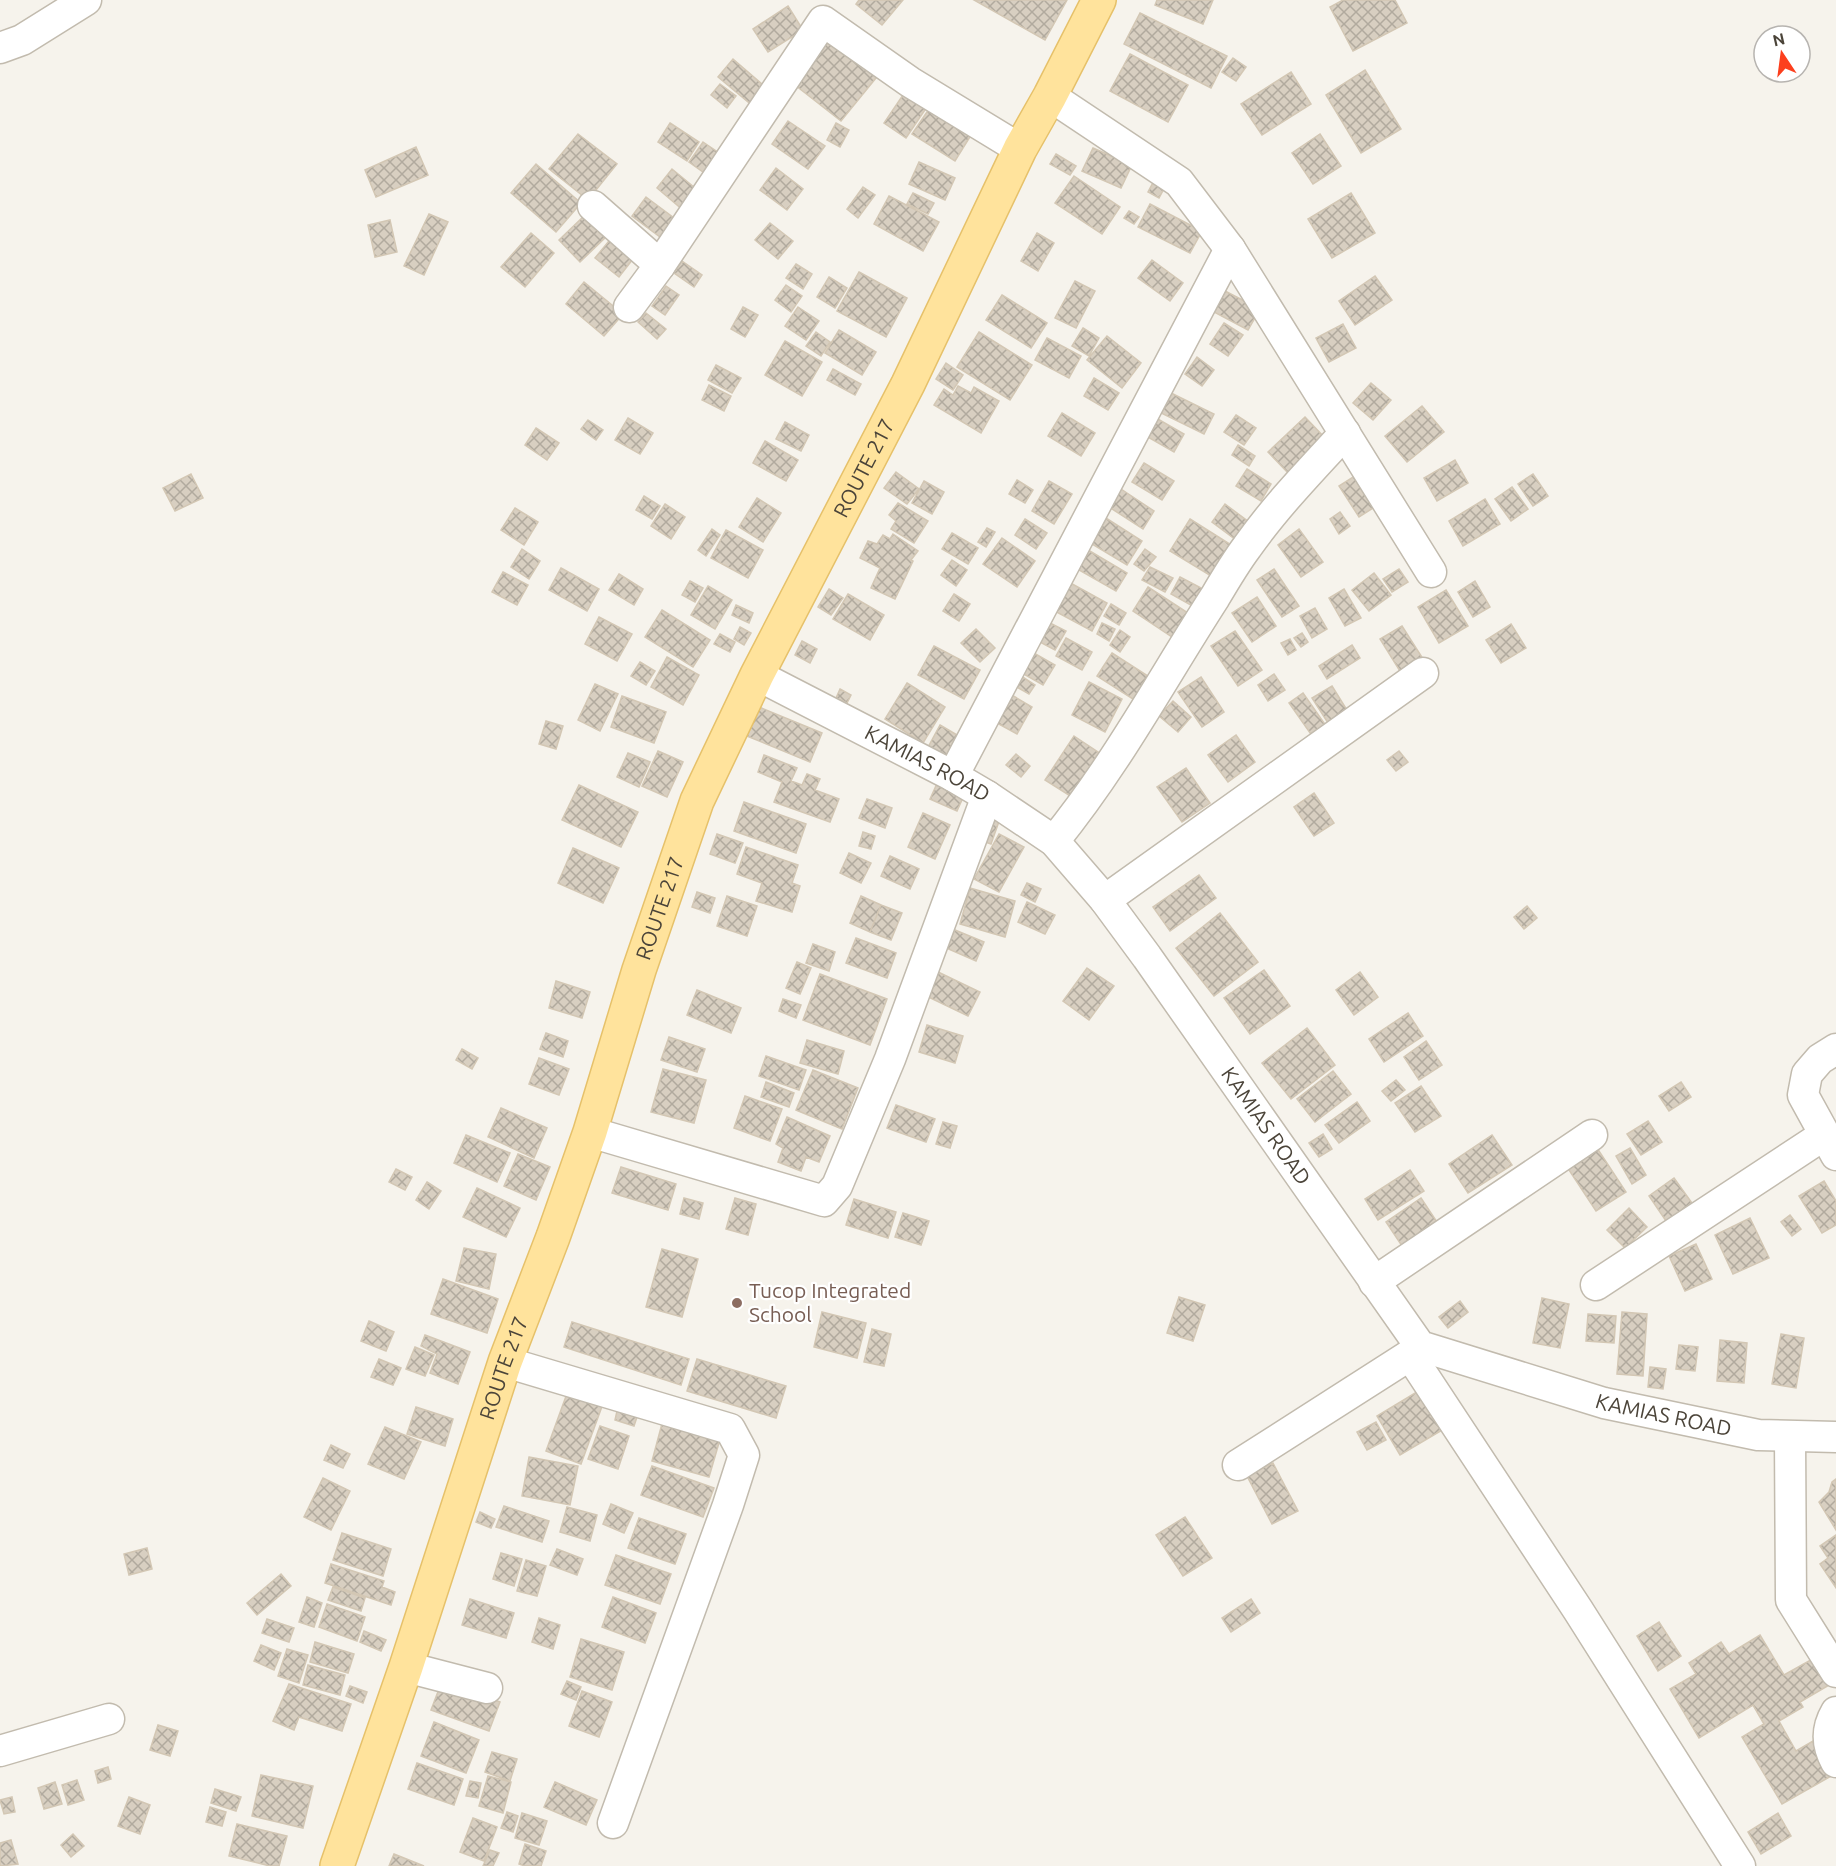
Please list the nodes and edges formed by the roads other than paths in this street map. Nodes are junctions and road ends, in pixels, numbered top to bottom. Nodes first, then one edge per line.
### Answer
1 (86, 0) edge
2 (1099, 0) edge
3 (0, 48) edge
4 (1050, 96) junction
5 (1020, 149) junction
6 (593, 206) dead end
7 (1230, 249) junction
8 (660, 264) junction
9 (629, 307) dead end
10 (1346, 433) junction
11 (1431, 572) dead end
12 (1423, 673) dead end
13 (757, 675) junction
14 (953, 776) junction
15 (987, 796) junction
16 (1054, 841) junction
17 (1105, 900) junction
18 (1836, 1049) edge
19 (590, 1132) junction
20 (1592, 1135) dead end
21 (1830, 1145) edge
22 (1374, 1282) junction
23 (1596, 1285) dead end
24 (1415, 1350) junction
25 (505, 1362) junction
26 (1790, 1437) junction
27 (1836, 1437) edge
28 (1238, 1465) dead end
29 (406, 1667) junction
30 (1836, 1672) edge
31 (487, 1688) dead end
32 (1836, 1712) edge
33 (109, 1719) dead end
34 (0, 1751) edge
35 (1836, 1762) edge
36 (613, 1823) dead end
37 (1735, 1864) edge
38 (337, 1866) edge

1 - 3 street
2 - 4 main road, ROUTE 217
4 - 5 main road, ROUTE 217
4 - 7 street
5 - 8 street
5 - 13 main road, ROUTE 217
6 - 8 street
7 - 10 street
7 - 14 street
8 - 9 street
10 - 11 street
10 - 16 street
12 - 17 street
13 - 14 street, KAMIAS ROAD
13 - 19 main road, ROUTE 217
14 - 15 street, KAMIAS ROAD
15 - 16 street, KAMIAS ROAD
15 - 19 street
16 - 17 street, KAMIAS ROAD
17 - 22 street, KAMIAS ROAD
18 - 21 street
19 - 25 main road, ROUTE 217
20 - 22 street
21 - 23 street
22 - 24 street, KAMIAS ROAD
24 - 26 street, KAMIAS ROAD
24 - 28 street
24 - 37 street
25 - 29 main road, ROUTE 217
25 - 36 street
26 - 27 street, KAMIAS ROAD
26 - 30 street
29 - 31 street
29 - 38 main road, ROUTE 217
32 - 35 street
33 - 34 street

